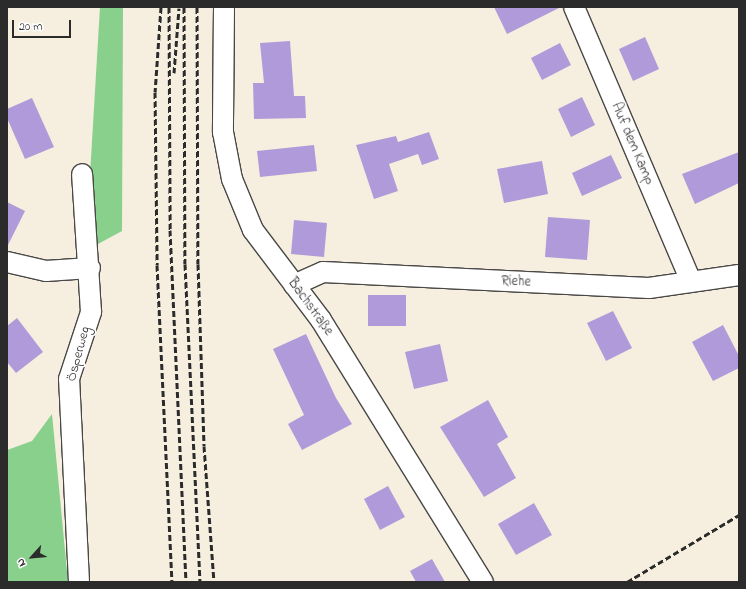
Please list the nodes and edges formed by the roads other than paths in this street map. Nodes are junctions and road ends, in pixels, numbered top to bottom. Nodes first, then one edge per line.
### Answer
1 (224, 7) edge
2 (574, 7) edge
3 (82, 174) dead end
4 (7, 262) edge
5 (90, 268) junction
6 (739, 275) edge
7 (691, 281) junction
8 (294, 285) junction
9 (79, 582) edge
10 (483, 582) edge

1 - 8 street, Bachstraße
2 - 7 street, Auf dem Kamp
3 - 5 street, Ösperweg
4 - 5 street
5 - 9 street, Ösperweg
6 - 7 street, Riehe
7 - 8 street, Riehe
8 - 10 street, Bachstraße

